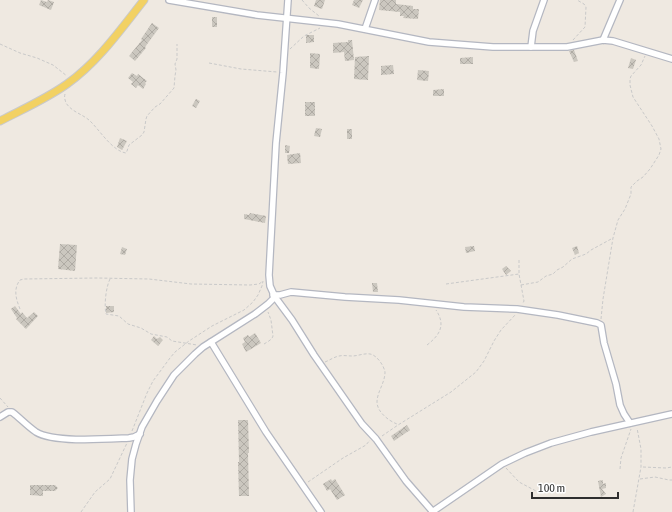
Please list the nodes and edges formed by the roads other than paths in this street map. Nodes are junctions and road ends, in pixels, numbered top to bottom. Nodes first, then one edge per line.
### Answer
1 (144, 0) edge
2 (169, 0) edge
3 (288, 0) edge
4 (375, 0) edge
5 (544, 0) edge
6 (620, 0) edge
7 (287, 18) junction
8 (365, 29) junction
9 (603, 40) junction
10 (531, 47) junction
11 (672, 59) edge
12 (0, 121) edge
13 (274, 296) junction
14 (211, 342) junction
15 (672, 414) edge
16 (0, 417) edge
17 (632, 422) junction
18 (140, 434) junction
19 (131, 512) edge
20 (321, 512) edge
21 (433, 512) edge

1 - 12 main road
2 - 7 street
3 - 7 street
4 - 8 street
5 - 10 street
6 - 9 street
7 - 8 street
7 - 13 street
8 - 10 street
9 - 10 street
9 - 11 street
13 - 14 street
13 - 17 street
13 - 21 street
14 - 18 street
14 - 20 street
15 - 17 street
16 - 18 street
17 - 21 street
18 - 19 street

